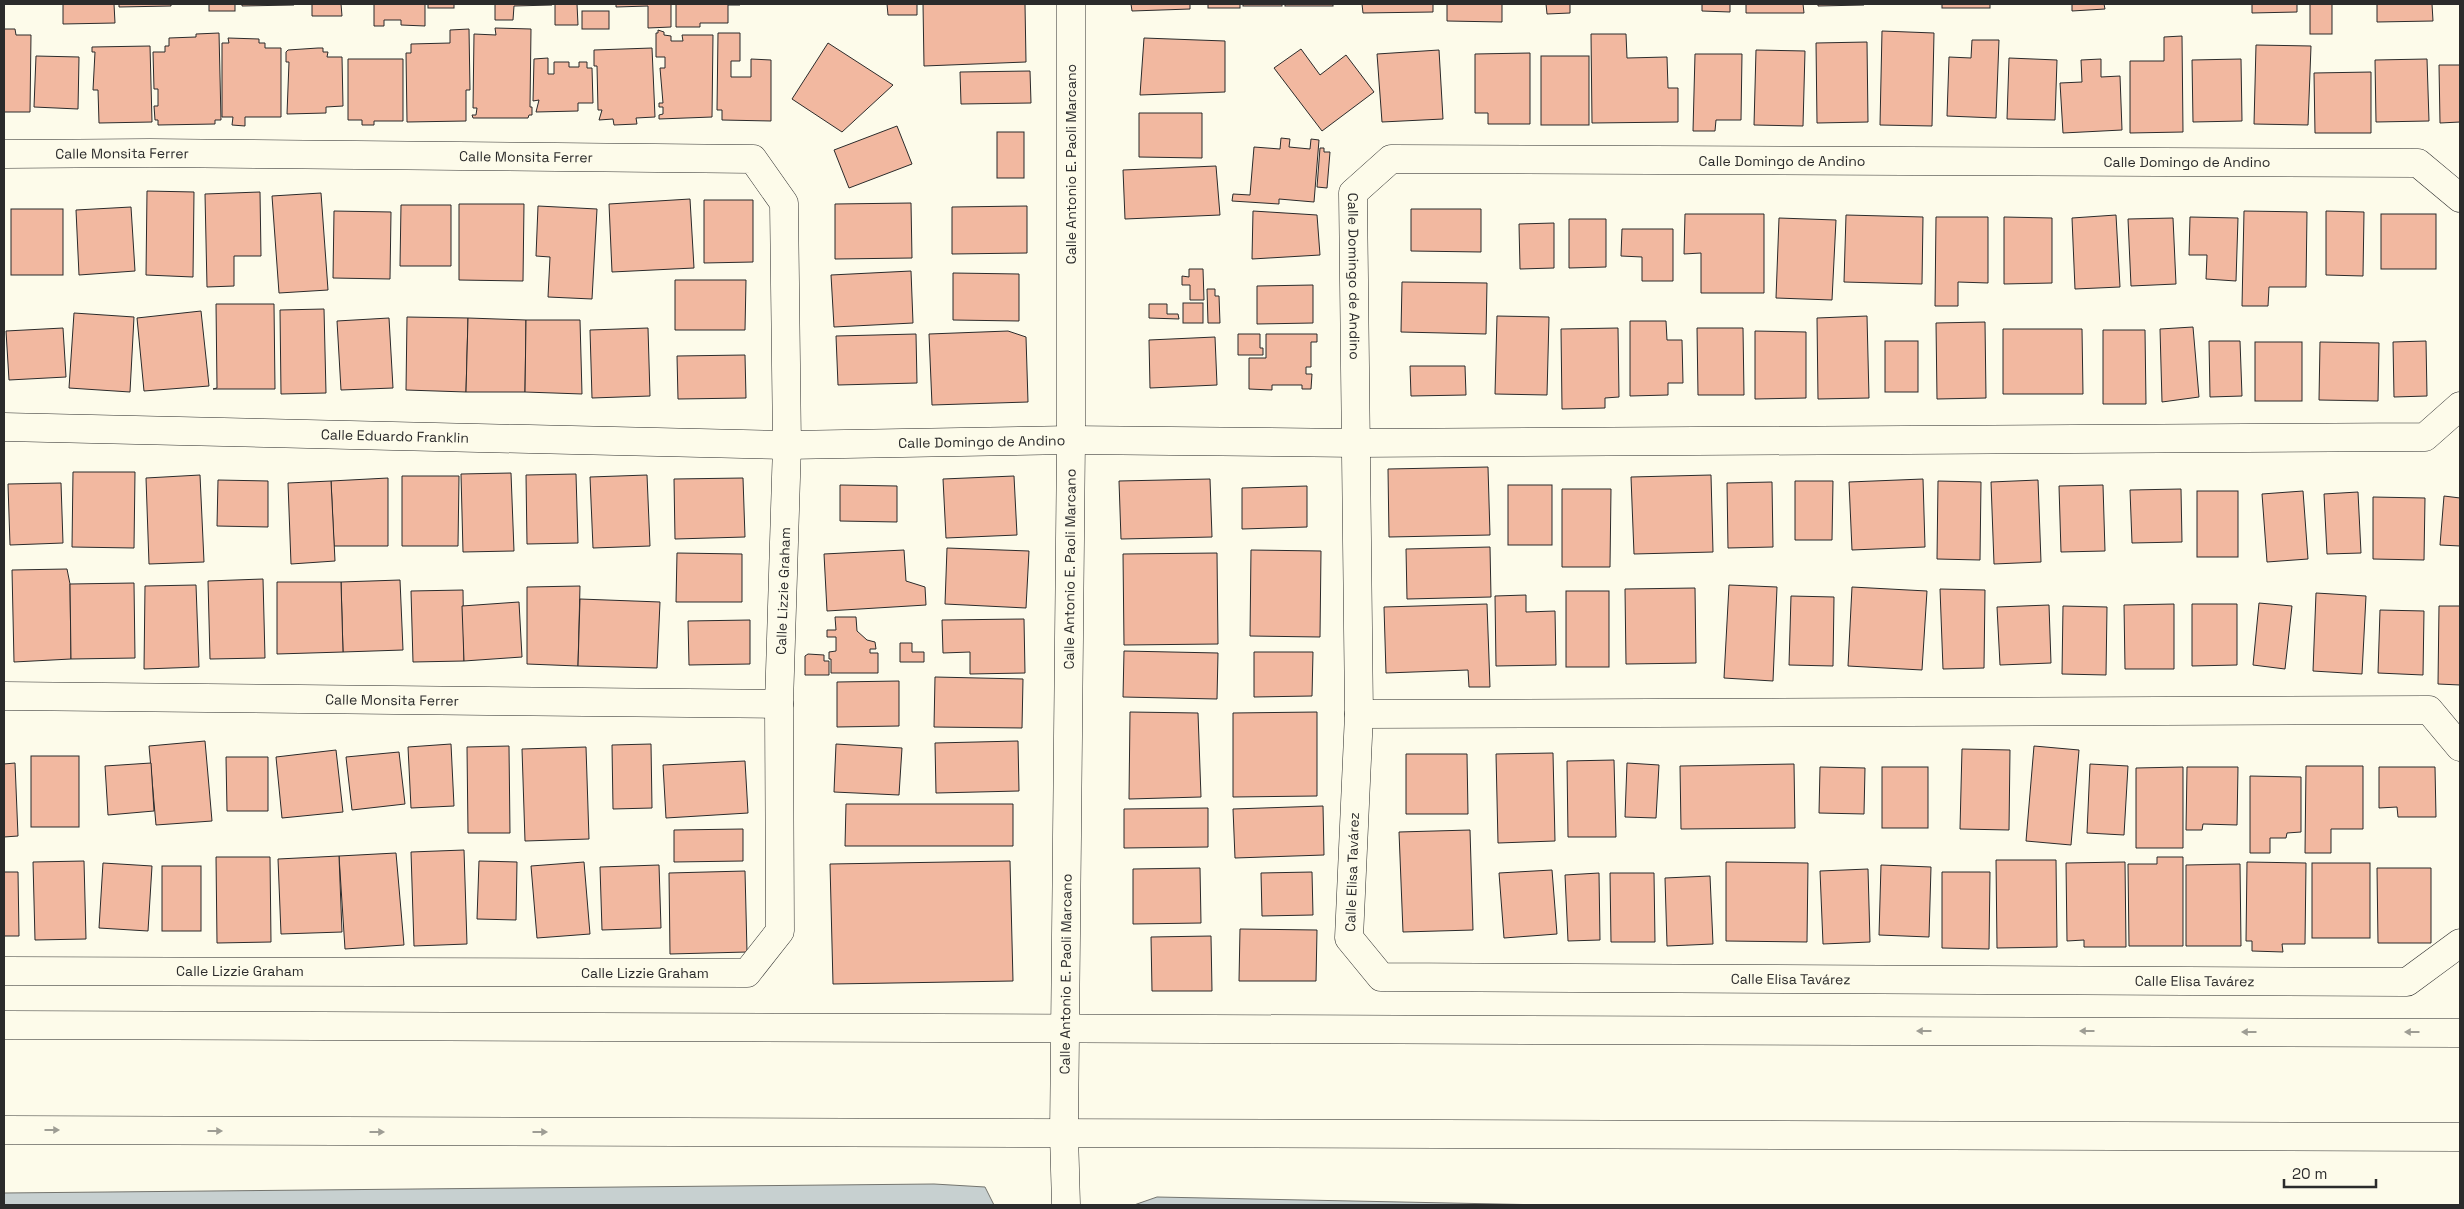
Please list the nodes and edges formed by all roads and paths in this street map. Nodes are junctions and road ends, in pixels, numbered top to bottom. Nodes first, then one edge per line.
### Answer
1 (1070, 4) edge
2 (4, 154) edge
3 (2460, 198) edge
4 (2460, 406) edge
5 (4, 427) edge
6 (1071, 440) junction
7 (1355, 443) junction
8 (787, 445) junction
9 (4, 696) edge
10 (779, 704) junction
11 (1359, 714) junction
12 (2460, 748) edge
13 (2460, 943) edge
14 (4, 971) edge
15 (4, 1025) edge
16 (1066, 1028) junction
17 (2460, 1032) edge
18 (4, 1130) edge
19 (1064, 1134) junction
20 (2460, 1137) edge
21 (1066, 1205) edge

1 - 6 street, Calle Antonio E. Paoli Marcano
2 - 8 street, Calle Monsita Ferrer
3 - 7 street, Calle Domingo de Andino
4 - 7 street, Calle Domingo de Andino
5 - 8 street, Calle Eduardo Franklin
6 - 7 street, Calle Domingo de Andino
6 - 8 street, Calle Domingo de Andino
6 - 16 street, Calle Antonio E. Paoli Marcano
7 - 11 street, Calle Elisa Tavárez
8 - 10 street, Calle Lizzie Graham
9 - 10 street, Calle Monsita Ferrer
10 - 14 street, Calle Lizzie Graham
11 - 12 street
11 - 13 street, Calle Elisa Tavárez
15 - 16 street
17 -> 16 street
16 - 19 street, Calle Antonio E. Paoli Marcano
18 -> 19 street
19 - 20 street
19 - 21 street, Calle Antonio E. Paoli Marcano

